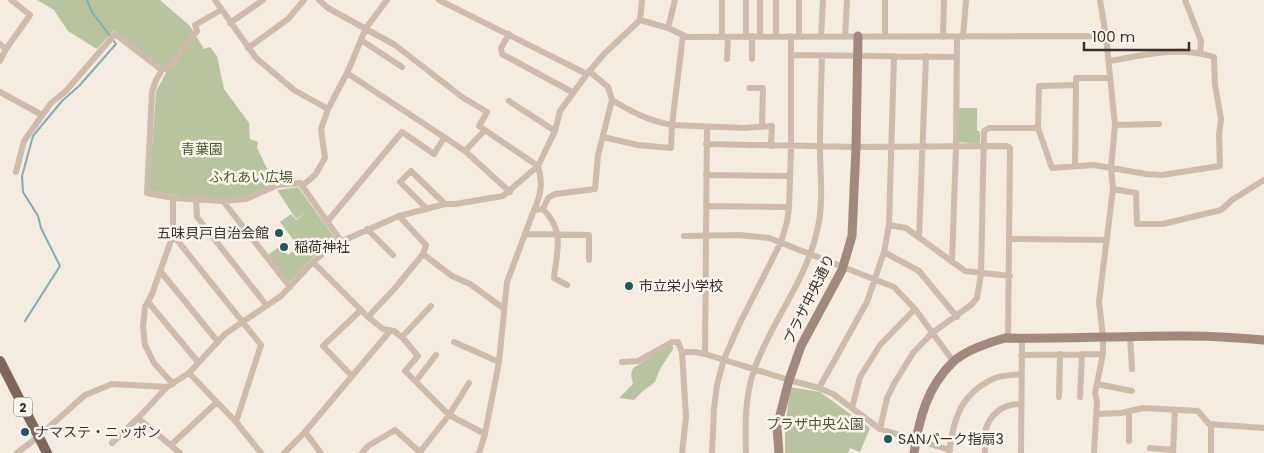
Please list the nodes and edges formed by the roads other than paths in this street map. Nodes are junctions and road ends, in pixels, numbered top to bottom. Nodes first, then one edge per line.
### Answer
1 (11, 0) edge
2 (215, 0) edge
3 (263, 0) edge
4 (304, 0) edge
5 (439, 0) edge
6 (642, 0) edge
7 (675, 0) edge
8 (722, 0) edge
9 (746, 0) edge
10 (760, 0) edge
11 (776, 0) edge
12 (799, 0) edge
13 (823, 0) edge
14 (847, 0) edge
15 (885, 0) edge
16 (944, 0) edge
17 (966, 0) edge
18 (1100, 0) edge
19 (1187, 0) edge
20 (323, 1) edge
21 (385, 1) edge
22 (221, 10) junction
23 (640, 20) junction
24 (230, 23) junction
25 (366, 28) junction
26 (668, 28) junction
27 (509, 34) junction
28 (683, 35) junction
29 (725, 36) junction
30 (749, 36) junction
31 (760, 36) junction
32 (776, 36) junction
33 (795, 36) junction
34 (821, 36) junction
35 (845, 36) junction
36 (858, 36) junction
37 (885, 36) junction
38 (1106, 36) junction
39 (943, 37) junction
40 (960, 37) junction
41 (361, 40) junction
42 (0, 44) edge
43 (248, 48) junction
44 (6, 49) junction
45 (1200, 52) junction
46 (792, 55) junction
47 (822, 56) junction
48 (858, 56) junction
49 (894, 56) junction
50 (926, 56) junction
51 (957, 57) junction
52 (727, 59) dead end
53 (752, 59) dead end
54 (0, 61) edge
55 (1109, 61) junction
56 (402, 67) dead end
57 (162, 70) junction
58 (588, 72) junction
59 (347, 73) junction
60 (1110, 78) junction
61 (1076, 86) junction
62 (749, 88) dead end
63 (0, 92) edge
64 (572, 92) junction
65 (612, 100) junction
66 (509, 101) dead end
67 (328, 109) junction
68 (42, 115) junction
69 (1159, 124) dead end
70 (1115, 125) junction
71 (672, 126) junction
72 (707, 127) junction
73 (762, 127) junction
74 (1038, 128) junction
75 (485, 130) junction
76 (555, 131) junction
77 (603, 137) junction
78 (444, 138) junction
79 (706, 144) junction
80 (771, 146) junction
81 (791, 146) junction
82 (891, 146) junction
83 (820, 147) junction
84 (856, 147) junction
85 (922, 147) junction
86 (983, 147) junction
87 (956, 148) junction
88 (465, 151) junction
89 (538, 166) junction
90 (1075, 166) junction
91 (1111, 168) junction
92 (16, 172) dead end
93 (706, 175) junction
94 (790, 176) junction
95 (1264, 180) edge
96 (302, 186) junction
97 (1113, 189) junction
98 (510, 192) junction
99 (174, 198) junction
100 (196, 199) junction
101 (223, 201) junction
102 (445, 204) junction
103 (706, 206) junction
104 (789, 207) junction
105 (426, 209) junction
106 (543, 209) junction
107 (534, 210) junction
108 (399, 216) junction
109 (327, 222) junction
110 (888, 225) junction
111 (367, 229) junction
112 (526, 234) junction
113 (173, 235) junction
114 (559, 235) junction
115 (684, 236) dead end
116 (705, 236) junction
117 (919, 237) junction
118 (1010, 239) junction
119 (1107, 240) junction
120 (341, 241) junction
121 (781, 242) junction
122 (884, 252) junction
123 (810, 253) junction
124 (423, 254) junction
125 (393, 255) dead end
126 (589, 260) dead end
127 (313, 262) junction
128 (952, 262) junction
129 (843, 267) junction
130 (161, 272) junction
131 (981, 274) junction
132 (1010, 276) junction
133 (876, 279) junction
134 (567, 285) dead end
135 (290, 287) junction
136 (148, 302) junction
137 (267, 306) junction
138 (431, 306) dead end
139 (503, 308) junction
140 (361, 310) junction
141 (915, 310) junction
142 (956, 316) junction
143 (368, 317) junction
144 (242, 322) junction
145 (390, 330) junction
146 (932, 333) junction
147 (1130, 336) junction
148 (402, 337) junction
149 (1103, 337) junction
150 (1008, 338) junction
151 (1022, 338) junction
152 (1264, 340) edge
153 (218, 342) junction
154 (454, 342) dead end
155 (682, 352) junction
156 (705, 354) junction
157 (1022, 354) junction
158 (1060, 354) junction
159 (1082, 354) junction
160 (1103, 354) junction
161 (436, 355) dead end
162 (724, 359) junction
163 (0, 360) edge
164 (953, 361) junction
165 (198, 362) junction
166 (498, 362) junction
167 (622, 362) dead end
168 (1132, 369) dead end
169 (754, 370) junction
170 (189, 373) junction
171 (1022, 374) junction
172 (352, 376) junction
173 (788, 380) junction
174 (416, 381) junction
175 (469, 383) dead end
176 (1097, 384) junction
177 (170, 385) junction
178 (819, 388) junction
179 (1132, 391) dead end
180 (1059, 397) dead end
181 (1080, 397) dead end
182 (217, 402) junction
183 (1021, 404) junction
184 (852, 408) junction
185 (1175, 410) junction
186 (1129, 411) junction
187 (1096, 414) junction
188 (449, 415) junction
189 (138, 418) junction
190 (236, 422) junction
191 (1211, 424) junction
192 (1264, 428) edge
193 (880, 429) junction
194 (305, 432) junction
195 (485, 434) junction
196 (38, 437) junction
197 (916, 440) junction
198 (1129, 441) dead end
199 (112, 443) dead end
200 (171, 444) junction
201 (1150, 448) dead end
202 (950, 452) edge
203 (1173, 452) edge
204 (17, 453) edge
205 (47, 453) edge
206 (180, 453) edge
207 (261, 453) edge
208 (284, 453) edge
209 (321, 453) edge
210 (362, 453) edge
211 (479, 453) edge
212 (682, 453) edge
213 (712, 453) edge
214 (746, 453) edge
215 (779, 453) edge
216 (914, 453) edge
217 (985, 453) edge
218 (1021, 453) edge
219 (1094, 453) edge
220 (1211, 453) edge

1 - 44 street
2 - 22 street
3 - 24 street
4 - 43 street
5 - 27 street
6 - 23 street
7 - 26 street
8 - 29 street
9 - 30 street
10 - 31 street
11 - 32 street
12 - 33 street
13 - 34 street
14 - 35 street
15 - 37 street
16 - 39 street
17 - 40 street
18 - 38 street
19 - 45 street
20 - 25 street
21 - 25 street
22 - 24 street
22 - 57 street
23 - 26 street
23 - 58 street
24 - 43 street
25 - 41 street
25 - 75 street
26 - 28 street
27 - 58 street
27 - 64 street
28 - 29 street
28 - 71 street
29 - 30 street
29 - 52 street
30 - 31 street
30 - 53 street
31 - 32 street
32 - 33 street
33 - 34 street
33 - 46 street
34 - 35 street
35 - 36 street
36 - 37 street
36 - 48 street, プラザ中央通り
37 - 39 street
38 - 40 street
38 - 55 street
39 - 40 street
40 - 51 street
41 - 56 street
41 - 59 street
42 - 44 street
43 - 67 street
44 - 54 street
45 - 55 street
45 - 91 street
46 - 47 street
46 - 81 street
47 - 48 street
47 - 83 street
48 - 49 street
48 - 84 street, プラザ中央通り
49 - 50 street
49 - 82 street
50 - 51 street
50 - 85 street
51 - 87 street
55 - 60 street
57 - 68 street
57 - 99 street
58 - 64 street
58 - 65 street
59 - 67 street
59 - 78 street
60 - 61 street
60 - 70 street
61 - 74 street
61 - 90 street
62 - 73 street
63 - 68 street
64 - 76 street
65 - 71 street
65 - 77 street
66 - 76 street
67 - 96 street
68 - 92 street
69 - 70 street
70 - 91 street
71 - 72 street
71 - 77 street
72 - 73 street
72 - 79 street
73 - 80 street
74 - 86 street
74 - 90 street
75 - 88 street
75 - 89 street
76 - 89 street
77 - 106 street
78 - 88 street
78 - 109 street
79 - 80 street
79 - 93 street
80 - 81 street
81 - 83 street
81 - 94 street
82 - 84 street
82 - 85 street
82 - 110 street
83 - 84 street
83 - 123 street
84 - 129 street, プラザ中央通り
85 - 87 street
85 - 117 street
86 - 87 street
86 - 118 street
86 - 131 street
87 - 128 street
88 - 98 street
89 - 98 street
89 - 107 street
90 - 91 street
91 - 97 street
93 - 94 street
93 - 103 street
94 - 104 street
95 - 97 street
96 - 101 street
96 - 109 street
97 - 119 street
98 - 102 street
99 - 100 street
99 - 113 street
100 - 101 street
100 - 137 street
101 - 135 street
102 - 105 street
102 - 105 street
103 - 104 street
103 - 116 street
104 - 121 street
105 - 108 street
106 - 107 street
106 - 114 street
107 - 112 street
108 - 111 street
108 - 124 street
109 - 120 street
110 - 117 street
110 - 122 street
111 - 120 street
111 - 125 street
112 - 114 street
112 - 139 street
113 - 130 street
113 - 144 street
114 - 126 street
114 - 134 street
115 - 116 street
116 - 121 street
116 - 156 street
117 - 128 street
118 - 119 street
118 - 132 street
119 - 149 street
120 - 127 street
121 - 123 street
121 - 162 street
122 - 133 street
122 - 142 street
123 - 129 street
123 - 169 street
124 - 139 street
124 - 143 street
127 - 135 street
127 - 140 street
128 - 131 street
129 - 133 street
129 - 173 street, プラザ中央通り
130 - 136 street
130 - 153 street
131 - 132 street
131 - 142 street
132 - 150 street
133 - 141 street
133 - 178 street
135 - 137 street
136 - 165 street
136 - 177 street
137 - 144 street
138 - 148 street
139 - 166 street
140 - 143 street
140 - 172 street
141 - 146 street
141 - 184 street
142 - 146 street
143 - 145 street
144 - 153 street
144 - 190 street
145 - 148 street
145 - 172 street
146 - 164 street
146 - 193 street
147 - 149 street
147 - 152 street
147 - 168 street
148 - 174 street
149 - 151 street
149 - 160 street
150 - 151 street
150 - 164 street
151 - 157 street
153 - 165 street
154 - 166 street
155 - 156 street
155 - 167 street
155 - 212 street
156 - 162 street
157 - 158 street
157 - 171 street
158 - 159 street
158 - 180 street
159 - 160 street
159 - 181 street
160 - 176 street
161 - 174 street
162 - 169 street
162 - 213 street
163 - 196 main road, 2
164 - 197 street
165 - 170 street
166 - 195 street
169 - 173 street
169 - 214 street
170 - 177 street
170 - 182 street
171 - 183 street
171 - 202 street
172 - 194 street
173 - 178 street
173 - 215 street, プラザ中央通り
174 - 188 street
175 - 188 street
176 - 179 street
176 - 187 street
177 - 189 street
177 - 196 street
178 - 184 street
182 - 190 street
182 - 200 street
183 - 217 street
183 - 218 street
184 - 193 street
185 - 186 street
185 - 191 street
185 - 203 street
186 - 187 street
186 - 198 street
187 - 219 street
188 - 195 street
188 - 210 street
189 - 199 street
189 - 200 street
190 - 207 street
191 - 192 street
191 - 220 street
193 - 197 street
194 - 208 street
194 - 209 street
195 - 211 street
196 - 204 street
196 - 205 main road, 2
197 - 202 street
197 - 216 street
200 - 206 street
201 - 203 street

